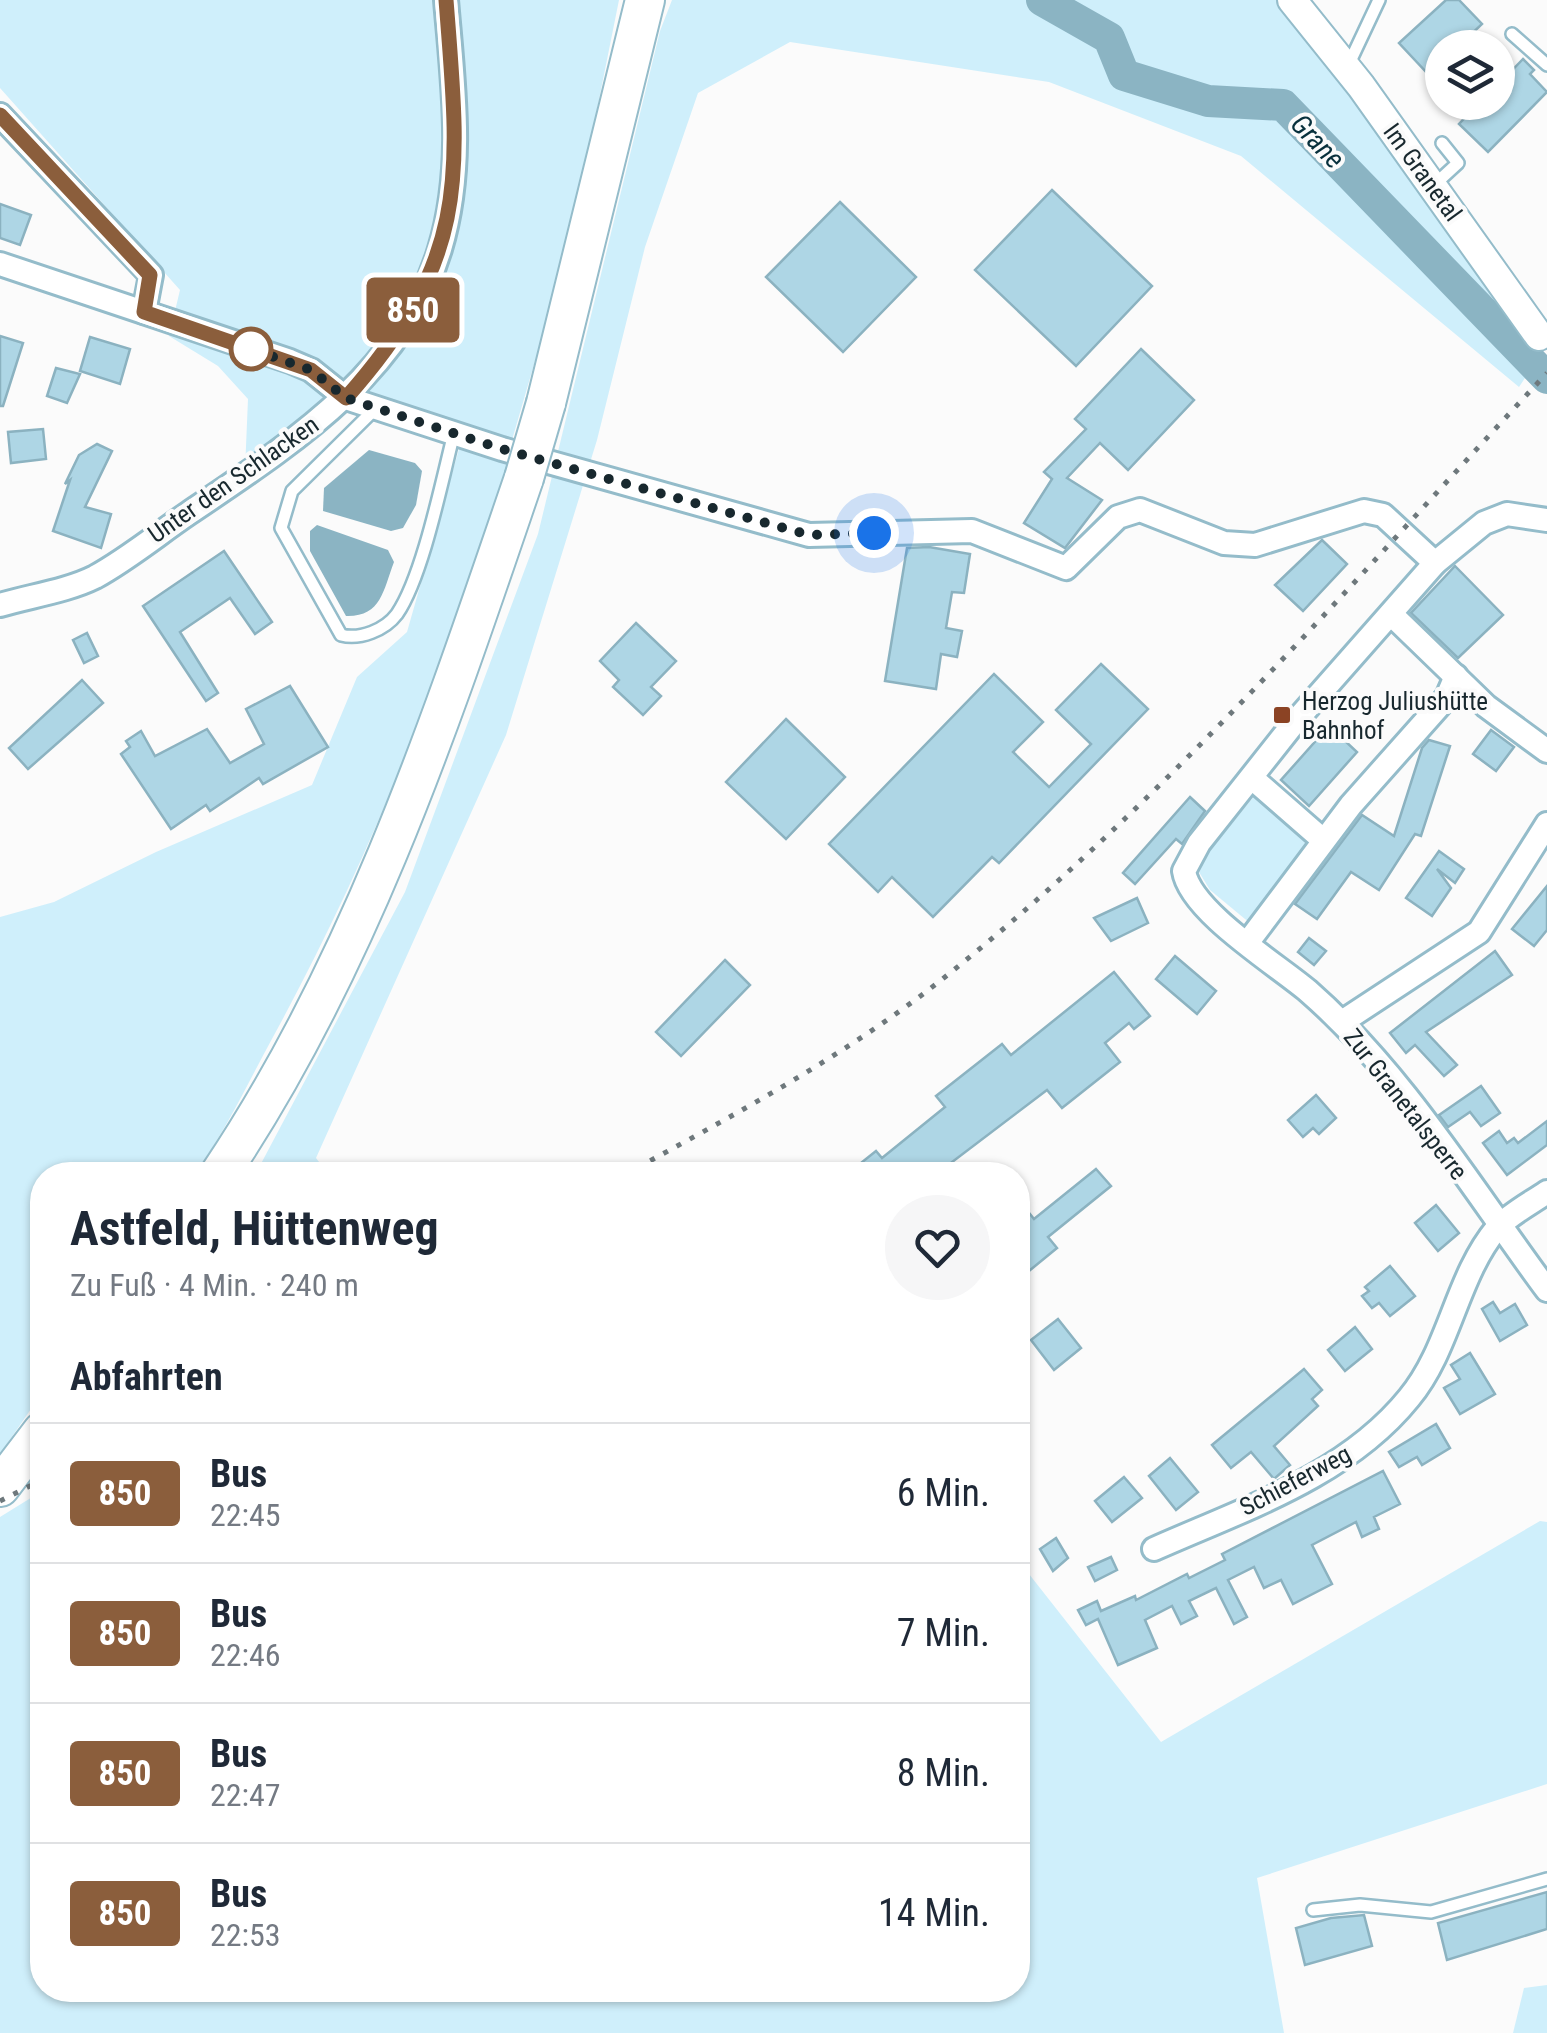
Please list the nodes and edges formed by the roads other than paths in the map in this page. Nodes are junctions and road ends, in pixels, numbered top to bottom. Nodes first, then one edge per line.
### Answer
1 (446, 0) edge
2 (646, 0) edge
3 (1292, 0) edge
4 (1379, 0) edge
5 (1515, 37) edge
6 (1547, 65) edge
7 (1347, 68) junction
8 (0, 115) edge
9 (1442, 143) dead end
10 (1433, 186) junction
11 (0, 264) edge
12 (144, 312) junction
13 (1543, 342) edge
14 (346, 398) junction
15 (376, 408) junction
16 (454, 434) junction
17 (1547, 520) edge
18 (1436, 562) junction
19 (0, 605) edge
20 (1391, 614) junction
21 (1456, 676) junction
22 (1547, 751) edge
23 (1252, 778) junction
24 (1547, 824) edge
25 (1323, 840) junction
26 (1248, 942) junction
27 (1342, 1022) junction
28 (227, 1162) edge
29 (1547, 1192) edge
30 (1499, 1226) junction
31 (1547, 1290) edge
32 (30, 1448) edge
33 (0, 1487) edge
34 (1154, 1549) dead end
35 (1547, 1879) edge
36 (1313, 1910) dead end

1 - 14 street, Unter den Schlacken
2 - 28 highway, bridge
3 - 7 street, Im Granetal
4 - 7 lane
5 - 6 lane
7 - 10 street, Im Granetal
8 - 12 street
9 - 10 lane
10 - 13 street, Im Granetal
11 - 12 street
12 - 14 street
14 - 15 street
14 - 19 street, Unter den Schlacken
15 - 16 street
15 - 16 lane
16 - 18 street
17 - 18 street
18 - 20 street
20 - 21 street
20 - 23 street
21 - 22 street
21 - 25 street
23 - 25 street
23 - 26 street, Zur Granetalsperre
24 - 27 street
25 - 26 street
26 - 27 street, Zur Granetalsperre
27 - 30 street, Zur Granetalsperre
29 - 30 street
30 - 31 street, Zur Granetalsperre
30 - 34 street, Schieferweg
32 - 33 highway
35 - 36 lane

